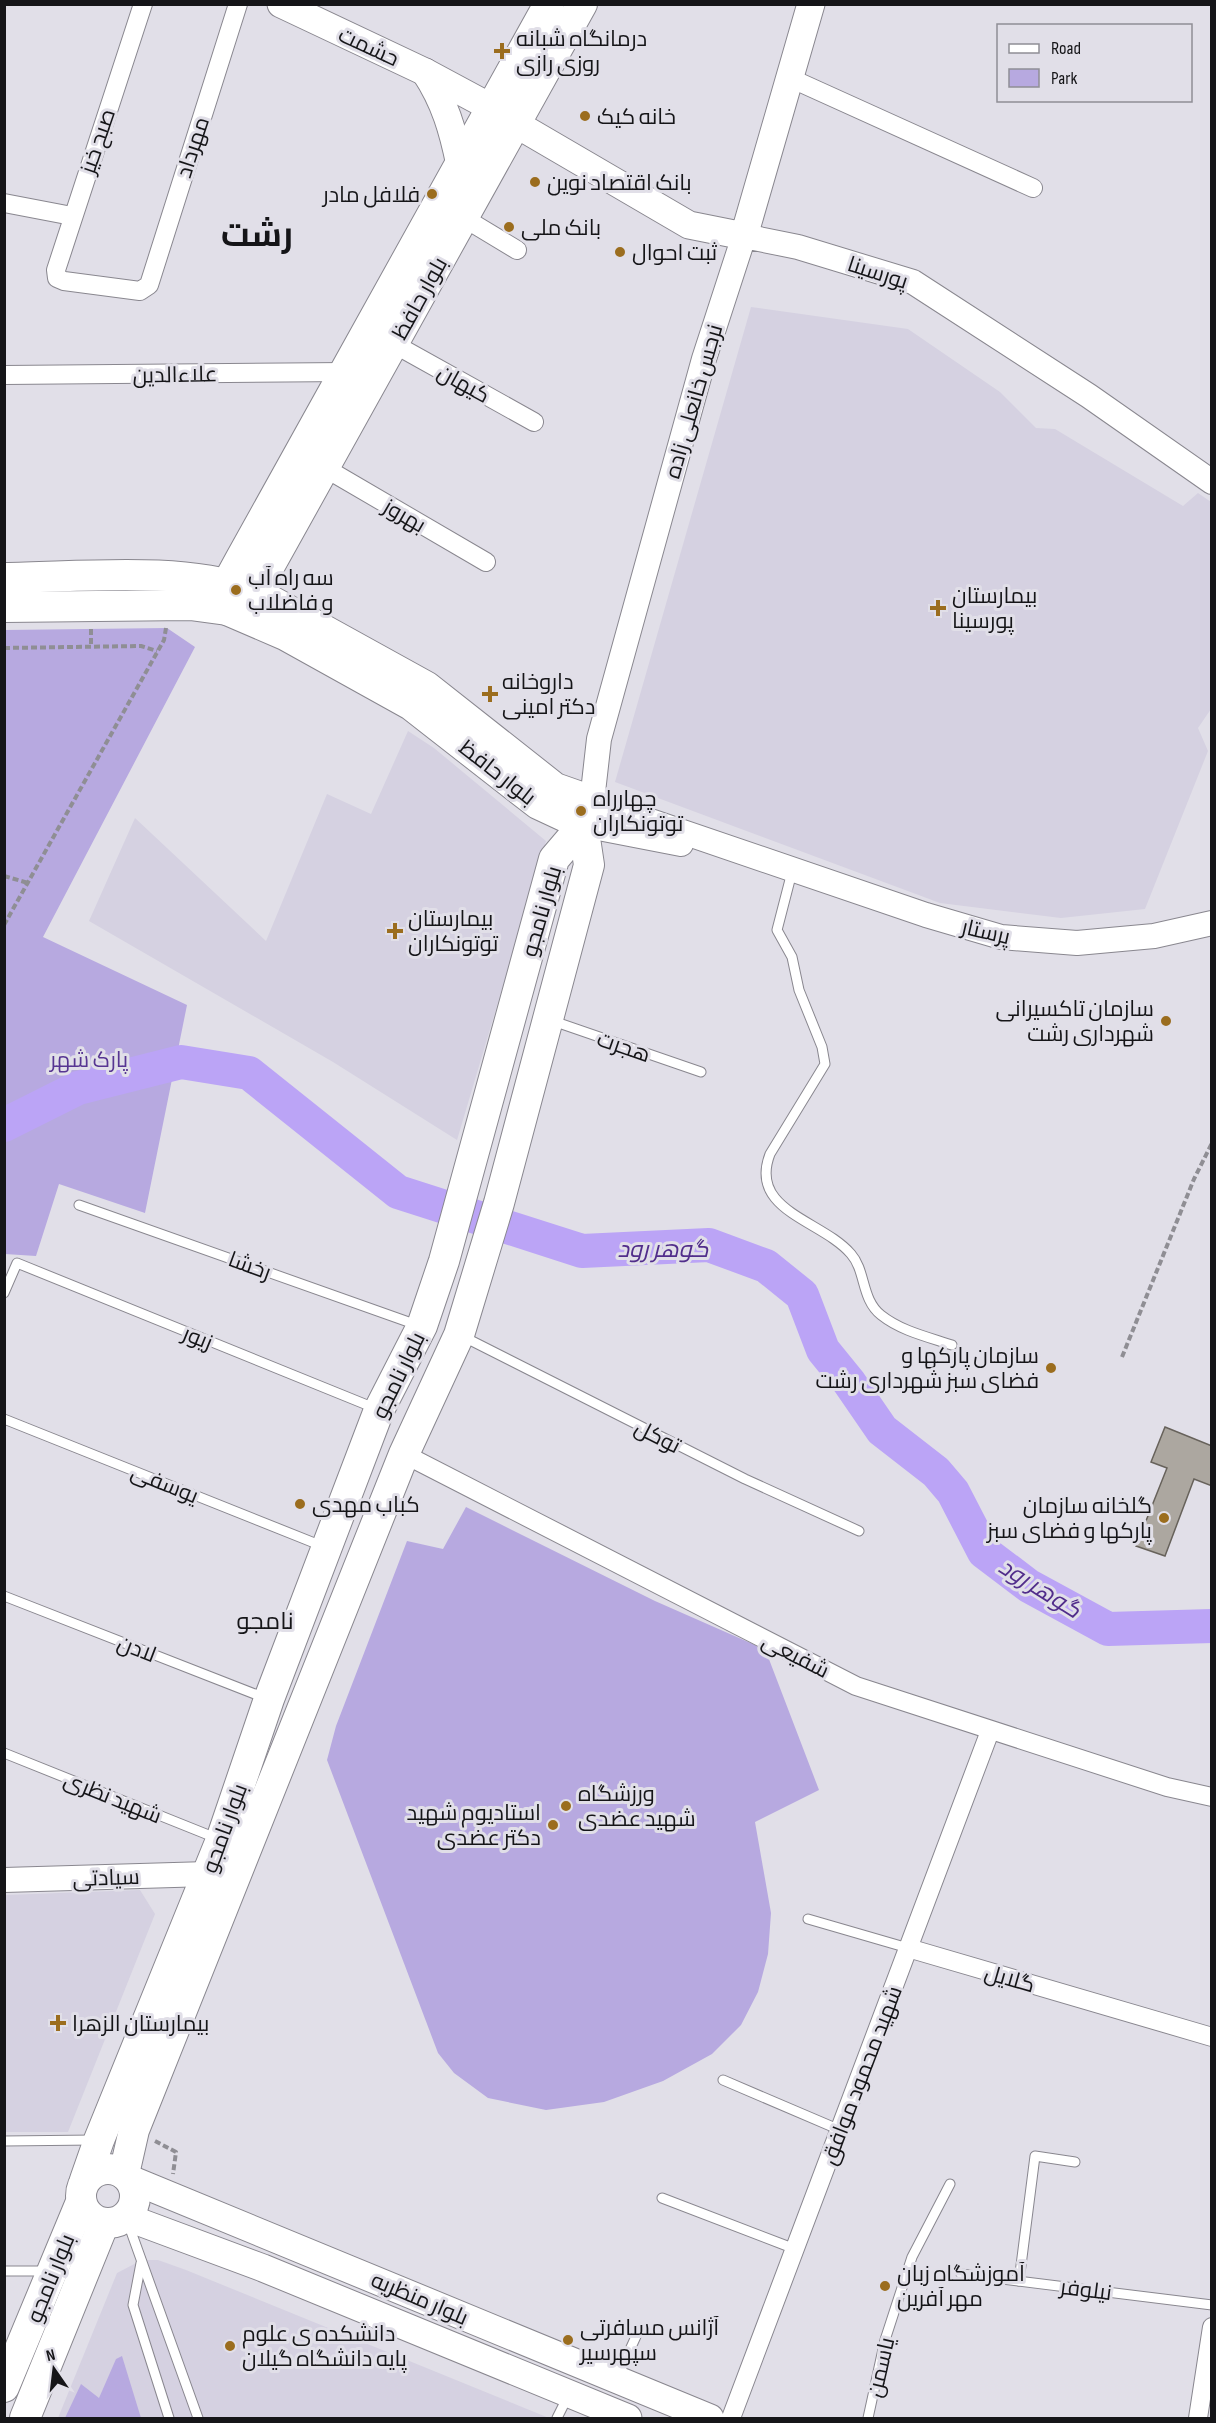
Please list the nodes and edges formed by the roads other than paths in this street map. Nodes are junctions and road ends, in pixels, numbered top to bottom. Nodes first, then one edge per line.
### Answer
1 (143, 4) edge
2 (238, 4) edge
3 (281, 4) edge
4 (549, 4) edge
5 (582, 4) edge
6 (811, 4) edge
7 (425, 72) junction
8 (790, 78) junction
9 (504, 116) junction
10 (460, 165) junction
11 (1033, 188) dead end
12 (4, 202) edge
13 (72, 216) junction
14 (464, 218) junction
15 (744, 236) junction
16 (517, 250) dead end
17 (57, 278) joint
18 (394, 344) junction
19 (346, 372) junction
20 (4, 375) edge
21 (534, 422) dead end
22 (325, 468) junction
23 (1212, 482) edge
24 (486, 562) dead end
25 (4, 578) edge
26 (236, 595) junction
27 (4, 607) edge
28 (587, 813) junction
29 (793, 869) junction
30 (1212, 923) edge
31 (548, 1020) junction
32 (701, 1072) dead end
33 (464, 1190) junction
34 (499, 1203) junction
35 (79, 1204) dead end
36 (4, 1293) edge
37 (422, 1326) junction
38 (459, 1335) junction
39 (952, 1345) dead end
40 (379, 1410) junction
41 (4, 1419) edge
42 (404, 1455) junction
43 (859, 1531) dead end
44 (326, 1548) junction
45 (4, 1596) edge
46 (269, 1699) junction
47 (990, 1731) junction
48 (4, 1753) edge
49 (1212, 1797) edge
50 (221, 1840) junction
51 (208, 1874) junction
52 (4, 1880) edge
53 (808, 1919) dead end
54 (908, 1948) junction
55 (158, 2033) junction
56 (1212, 2037) edge
57 (723, 2080) dead end
58 (840, 2130) junction
59 (99, 2140) junction
60 (4, 2141) edge
61 (1075, 2162) dead end
62 (127, 2177) junction
63 (950, 2184) dead end
64 (83, 2191) junction
65 (662, 2198) dead end
66 (115, 2220) junction
67 (276, 2238) junction
68 (795, 2249) junction
69 (142, 2260) junction
70 (263, 2268) junction
71 (4, 2271) edge
72 (53, 2271) junction
73 (961, 2274) dead end
74 (1019, 2281) junction
75 (1212, 2305) edge
76 (1212, 2326) edge
77 (28, 2331) junction
78 (638, 2332) dead end
79 (56, 2343) junction
80 (616, 2380) junction
81 (4, 2387) edge
82 (570, 2394) junction
83 (25, 2418) edge
84 (169, 2418) edge
85 (198, 2418) edge
86 (557, 2418) edge
87 (628, 2418) edge
88 (710, 2418) edge
89 (731, 2418) edge
90 (868, 2418) edge
91 (1198, 2418) edge

1 - 13 street, صبح خیز
2 - 17 street, مهرداد
3 - 7 main road, حشمت
4 - 9 main road, بلوار حافظ
5 - 9 main road, بلوار حافظ
6 - 8 main road, نرجس خانعلی زاده
7 - 9 main road, حشمت
7 - 10 main road, حشمت
8 - 11 street
8 - 15 main road, نرجس خانعلی زاده
9 - 10 main road, بلوار حافظ
9 - 14 main road, بلوار حافظ
9 - 15 main road, پورسینا
10 - 19 main road, بلوار حافظ
12 - 13 street
13 - 17 street, صبح خیز
14 - 16 street
14 - 18 main road, بلوار حافظ
15 - 23 street, پورسینا
15 - 28 street, نرجس خانعلی زاده
18 - 21 street, کیهان
18 - 22 main road, بلوار حافظ
19 - 20 street, علاءالدین
19 - 26 main road, بلوار حافظ
22 - 24 street, بهروز
22 - 26 main road, بلوار حافظ
25 - 26 main road, بلوار حافظ
26 - 27 main road, بلوار حافظ
26 - 28 main road, بلوار حافظ
28 - 29 street, پرستار
28 - 31 main road, بلوار نامجو
28 - 33 main road, بلوار نامجو
29 - 30 street, پرستار
29 - 39 lane
31 - 32 lane, هجرت
31 - 34 main road, بلوار نامجو
33 - 34 main road
33 - 37 main road, بلوار نامجو
34 - 38 main road, بلوار نامجو
35 - 37 lane, رخشا
36 - 40 lane, زیور
37 - 40 main road, بلوار نامجو
38 - 42 main road, بلوار نامجو
38 - 43 lane, توکل
40 - 44 main road, بلوار نامجو
41 - 44 lane, یوسفی
42 - 47 street, شفیعی
42 - 55 main road, بلوار نامجو
44 - 46 main road, بلوار نامجو
45 - 46 lane, لادن
46 - 50 main road, بلوار نامجو
47 - 49 street, شفیعی
47 - 54 street, شهید محمود موافق
48 - 50 lane, شهید نظری
50 - 51 main road, بلوار نامجو
51 - 52 street, سیادتی
51 - 55 main road, بلوار نامجو
53 - 54 lane, گلایل
54 - 56 street, گلایل
54 - 58 street, شهید محمود موافق
55 - 59 main road, بلوار نامجو
55 - 62 main road, بلوار نامجو
57 - 58 lane
58 - 68 street, شهید محمود موافق
59 - 60 lane
59 - 64 main road, بلوار نامجو
61 - 74 lane
62 - 64 main road
62 - 66 main road
62 - 67 main road, بلوار منظریه
63 - 90 lane, یاسمن
64 - 66 main road
64 - 72 main road, بلوار نامجو
65 - 68 lane
66 - 69 lane
66 - 70 main road, بلوار منظریه
66 - 79 main road, بلوار نامجو
67 - 70 main road
67 - 80 main road, بلوار منظریه
68 - 89 street, شهید محمود موافق
69 - 84 lane
69 - 85 lane
70 - 82 main road, بلوار منظریه
71 - 72 lane
72 - 77 main road, بلوار نامجو
73 - 74 lane, نیلوفر
74 - 75 lane, نیلوفر
76 - 91 street
77 - 79 main road
77 - 81 main road, بلوار نامجو
78 - 80 lane
79 - 83 main road, بلوار نامجو
80 - 88 main road, بلوار منظریه
82 - 86 lane
82 - 87 main road, بلوار منظریه

